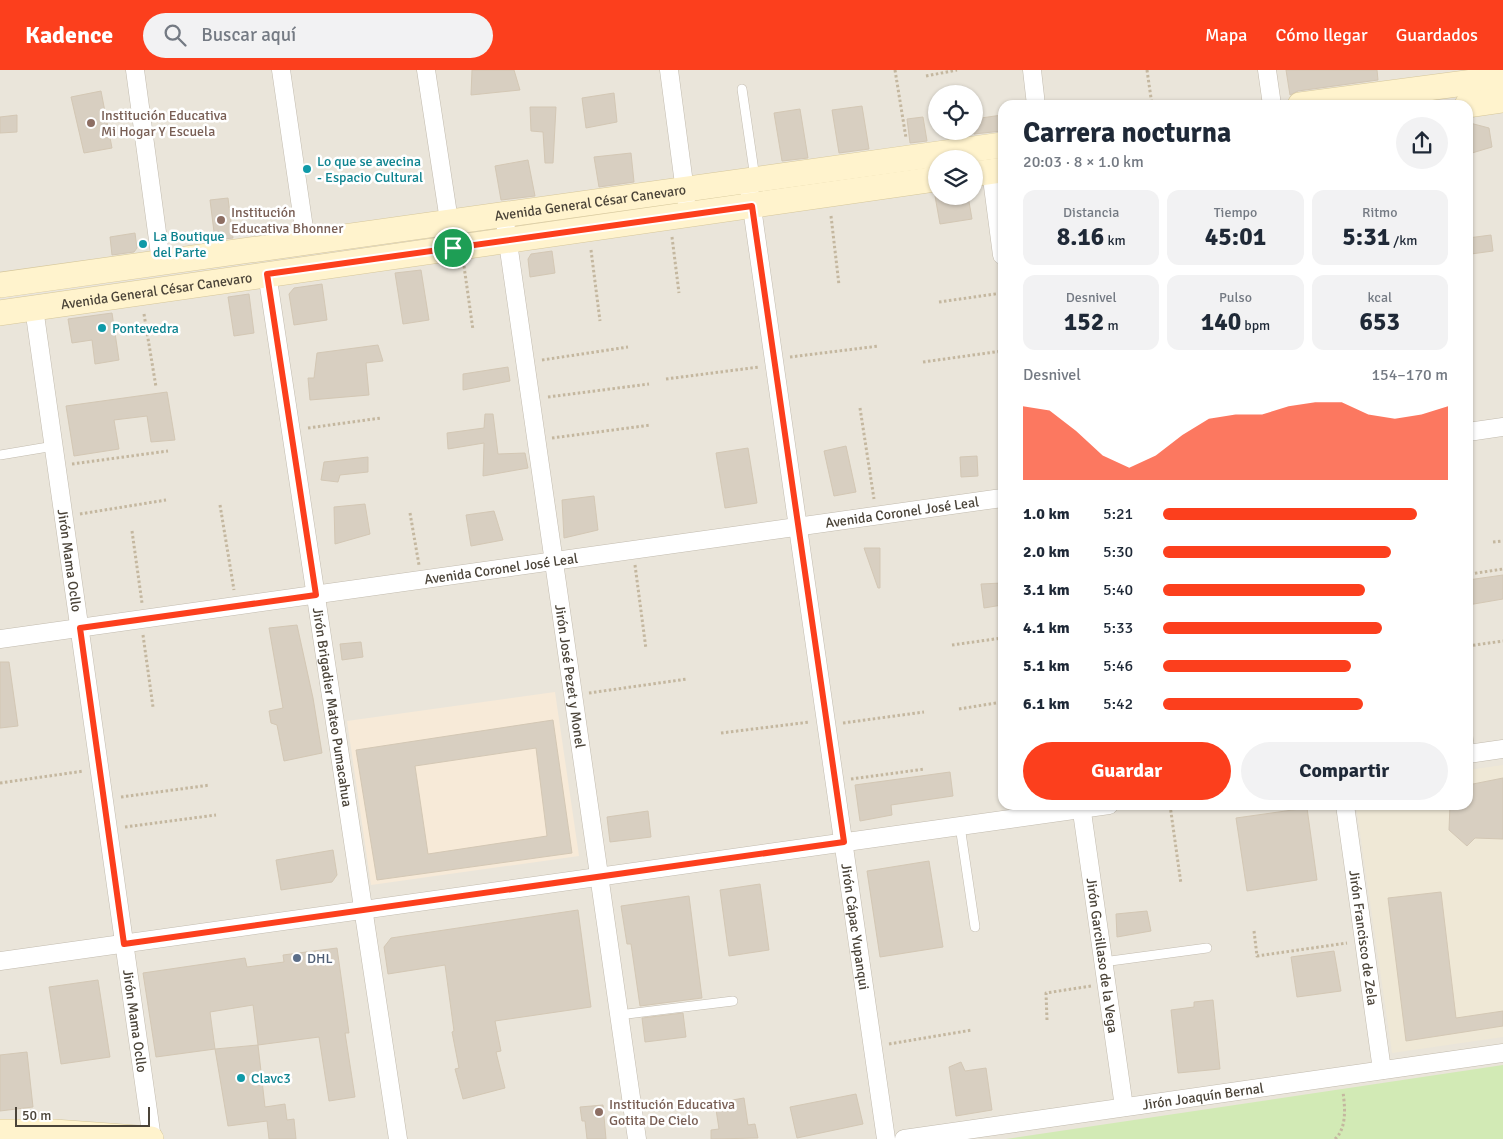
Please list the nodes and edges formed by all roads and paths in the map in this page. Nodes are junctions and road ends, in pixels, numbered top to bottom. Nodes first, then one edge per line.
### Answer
1 (135, 70) edge
2 (281, 70) edge
3 (426, 70) edge
4 (669, 70) edge
5 (895, 70) edge
6 (957, 70) edge
7 (1032, 70) edge
8 (1146, 70) edge
9 (1267, 70) edge
10 (926, 76) dead end
11 (1503, 78) edge
12 (742, 89) dead end
13 (1035, 100) edge
14 (1151, 100) edge
15 (1271, 100) edge
16 (1338, 100) edge
17 (1503, 100) edge
18 (1473, 104) edge
19 (998, 146) edge
20 (909, 158) junction
21 (989, 172) edge
22 (751, 180) junction
23 (928, 180) edge
24 (685, 189) junction
25 (829, 195) junction
26 (752, 206) junction
27 (504, 215) junction
28 (679, 216) junction
29 (449, 222) junction
30 (588, 229) junction
31 (998, 229) edge
32 (508, 240) junction
33 (306, 242) junction
34 (457, 247) junction
35 (161, 262) junction
36 (267, 274) junction
37 (839, 284) dead end
38 (0, 285) edge
39 (141, 292) junction
40 (679, 293) dead end
41 (998, 294) edge
42 (939, 302) dead end
43 (34, 308) junction
44 (0, 313) edge
45 (600, 321) dead end
46 (474, 330) dead end
47 (879, 346) dead end
48 (628, 347) dead end
49 (998, 352) edge
50 (525, 362) junction
51 (775, 362) junction
52 (923, 362) dead end
53 (666, 378) dead end
54 (649, 384) dead end
55 (156, 387) dead end
56 (530, 399) junction
57 (860, 408) dead end
58 (381, 418) dead end
59 (651, 425) dead end
60 (1503, 427) edge
61 (291, 431) junction
62 (1473, 431) edge
63 (536, 441) junction
64 (54, 446) junction
65 (168, 451) dead end
66 (0, 454) edge
67 (57, 466) junction
68 (998, 499) edge
69 (166, 500) dead end
70 (220, 505) dead end
71 (410, 514) dead end
72 (64, 516) junction
73 (877, 516) junction
74 (799, 527) junction
75 (132, 531) dead end
76 (1503, 541) edge
77 (1493, 542) dead end
78 (633, 550) junction
79 (554, 561) junction
80 (1503, 569) edge
81 (1473, 574) edge
82 (422, 580) junction
83 (316, 595) junction
84 (236, 606) junction
85 (142, 619) junction
86 (80, 628) junction
87 (0, 639) edge
88 (998, 639) edge
89 (1503, 641) edge
90 (952, 645) dead end
91 (1473, 645) edge
92 (646, 649) dead end
93 (687, 678) dead end
94 (573, 696) junction
95 (998, 703) edge
96 (153, 707) dead end
97 (959, 709) dead end
98 (924, 712) dead end
99 (827, 722) junction
100 (721, 733) dead end
101 (1503, 749) edge
102 (1473, 753) edge
103 (100, 769) junction
104 (925, 769) dead end
105 (835, 782) junction
106 (0, 783) edge
107 (210, 785) dead end
108 (104, 799) junction
109 (1062, 810) edge
110 (1081, 810) edge
111 (1171, 810) edge
112 (1346, 810) edge
113 (216, 815) dead end
114 (960, 826) junction
115 (108, 830) junction
116 (844, 842) junction
117 (599, 877) junction
118 (1181, 884) dead end
119 (363, 910) junction
120 (975, 926) dead end
121 (1254, 931) dead end
122 (1364, 941) junction
123 (124, 944) junction
124 (1207, 948) dead end
125 (0, 962) edge
126 (1103, 962) junction
127 (1106, 984) junction
128 (733, 1001) dead end
129 (619, 1015) junction
130 (1048, 1020) dead end
131 (972, 1030) dead end
132 (873, 1046) junction
133 (1503, 1053) edge
134 (1382, 1070) junction
135 (1341, 1076) junction
136 (1124, 1108) junction
137 (0, 1132) edge
138 (1339, 1136) junction
139 (152, 1139) edge
140 (398, 1139) edge
141 (637, 1139) edge
142 (886, 1139) edge
143 (904, 1139) edge
144 (1335, 1139) edge
145 (1343, 1139) edge

1 - 35 street
2 - 33 street
3 - 29 street
4 - 24 street
5 - 20 path
6 - 10 path
7 - 13 street
8 - 14 path
9 - 15 street
11 - 16 main road
12 - 22 lane
17 - 18 main road
19 - 20 main road, Avenida General César Canevaro
20 - 22 main road, Avenida General César Canevaro
21 - 31 street
22 - 24 main road, Avenida General César Canevaro
22 - 26 street, Jirón Cápac Yupanqui
23 - 25 main road, Avenida General César Canevaro
24 - 27 main road, Avenida General César Canevaro
24 - 28 street
25 - 26 main road, Avenida General César Canevaro
25 - 37 path
26 - 28 main road, Avenida General César Canevaro
26 - 51 street, Jirón Cápac Yupanqui
27 - 29 main road, Avenida General César Canevaro
27 - 32 street, Jirón José Pezet y Monel
28 - 30 main road, Avenida General César Canevaro
28 - 40 path
29 - 33 main road, Avenida General César Canevaro
29 - 34 street
30 - 32 main road, Avenida General César Canevaro
30 - 45 path
32 - 34 main road, Avenida General César Canevaro
32 - 50 street, Jirón José Pezet y Monel
33 - 35 main road, Avenida General César Canevaro
34 - 36 main road, Avenida General César Canevaro
34 - 46 path
35 - 38 main road, Avenida General César Canevaro
36 - 39 main road, Avenida General César Canevaro
36 - 61 street, Jirón Brigadier Mateo Pumacahua
39 - 43 main road, Avenida General César Canevaro
39 - 55 path
41 - 42 path
43 - 44 main road, Avenida General César Canevaro
43 - 64 street, Jirón Mama Ocllo
47 - 51 path
48 - 50 path
49 - 52 path
50 - 56 street, Jirón José Pezet y Monel
51 - 53 path
51 - 74 street, Jirón Cápac Yupanqui
54 - 56 path
56 - 63 street, Jirón José Pezet y Monel
57 - 73 path
58 - 61 path
59 - 63 path
60 - 62 street
61 - 83 street, Jirón Brigadier Mateo Pumacahua
63 - 79 street, Jirón José Pezet y Monel
64 - 66 lane
64 - 67 street, Jirón Mama Ocllo
65 - 67 path
67 - 72 street, Jirón Mama Ocllo
68 - 73 street, Avenida Coronel José Leal
69 - 72 path
70 - 84 path
71 - 82 path
72 - 86 street, Jirón Mama Ocllo
73 - 74 street, Avenida Coronel José Leal
74 - 78 street, Avenida Coronel José Leal
74 - 99 street, Jirón Cápac Yupanqui
75 - 85 path
76 - 77 path
78 - 79 street, Avenida Coronel José Leal
78 - 92 path
79 - 82 street, Avenida Coronel José Leal
79 - 94 street, Jirón José Pezet y Monel
80 - 81 path
82 - 83 street, Avenida Coronel José Leal
83 - 84 street, Avenida Coronel José Leal
83 - 119 street, Jirón Brigadier Mateo Pumacahua
84 - 85 street, Avenida Coronel José Leal
85 - 86 street, Avenida Coronel José Leal
85 - 96 path
86 - 87 street, Avenida Coronel José Leal
86 - 103 street, Jirón Mama Ocllo
88 - 90 path
89 - 91 path
93 - 94 path
94 - 117 street, Jirón José Pezet y Monel
95 - 97 path
98 - 99 path
99 - 100 path
99 - 105 street, Jirón Cápac Yupanqui
101 - 102 street
103 - 106 path
103 - 108 street, Jirón Mama Ocllo
104 - 105 path
105 - 116 street, Jirón Cápac Yupanqui
107 - 108 path
108 - 115 street, Jirón Mama Ocllo
109 - 114 street
110 - 126 street, Jirón Garcillaso de la Vega
111 - 118 path
112 - 122 street, Jirón Francisco de Zela
113 - 115 path
114 - 116 street
114 - 120 lane
115 - 123 street, Jirón Mama Ocllo
116 - 117 street
116 - 132 street, Jirón Cápac Yupanqui
117 - 119 street
117 - 129 street, Jirón José Pezet y Monel
119 - 123 street
119 - 140 street, Jirón Brigadier Mateo Pumacahua
121 - 122 path
122 - 134 street, Jirón Francisco de Zela
123 - 125 street
123 - 139 street, Jirón Mama Ocllo
124 - 126 lane
126 - 127 street, Jirón Garcillaso de la Vega
127 - 130 path
127 - 136 street, Jirón Garcillaso de la Vega
128 - 129 lane
129 - 141 street, Jirón José Pezet y Monel
131 - 132 path
132 - 142 street, Jirón Cápac Yupanqui
133 - 134 street, Jirón Joaquín Bernal
134 - 135 street, Jirón Joaquín Bernal
135 - 136 street, Jirón Joaquín Bernal
135 - 138 path
136 - 143 street, Jirón Joaquín Bernal
137 - 139 main road
138 - 144 path
138 - 145 path

